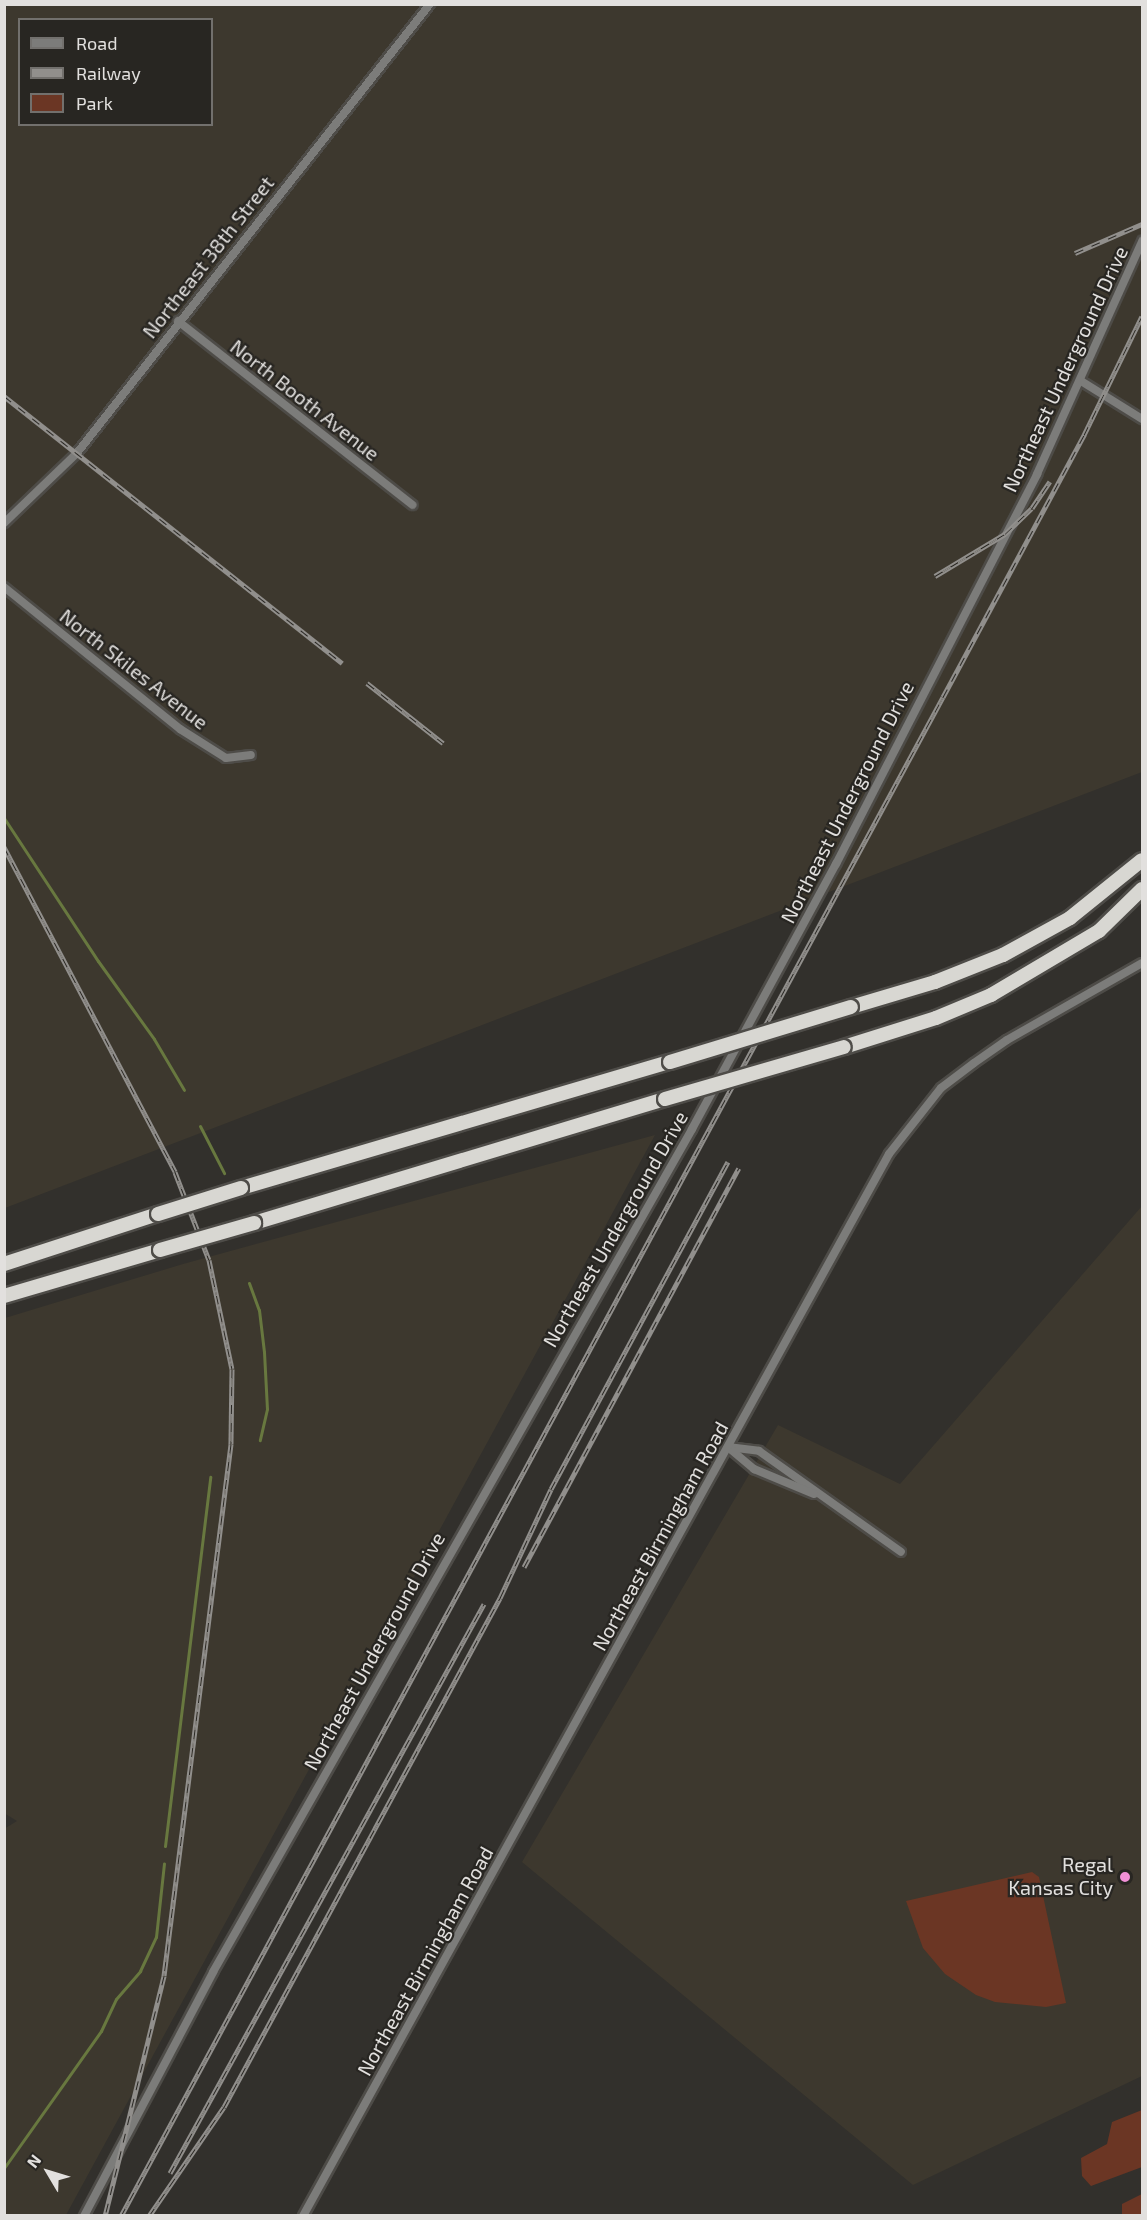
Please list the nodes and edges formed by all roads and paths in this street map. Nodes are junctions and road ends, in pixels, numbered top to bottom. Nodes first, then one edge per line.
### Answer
1 (430, 4) edge
2 (1143, 241) edge
3 (178, 321) junction
4 (1081, 381) junction
5 (1142, 417) edge
6 (413, 505) dead end
7 (4, 524) edge
8 (4, 587) edge
9 (250, 755) dead end
10 (1143, 860) edge
11 (1143, 889) edge
12 (1143, 963) edge
13 (4, 1264) edge
14 (4, 1296) edge
15 (728, 1447) junction
16 (816, 1494) junction
17 (901, 1552) dead end
18 (84, 2216) edge
19 (303, 2216) edge

1 - 3 street, Northeast 38th Street
2 - 4 street, Northeast Underground Drive
3 - 6 street, North Booth Avenue
3 - 7 street, Northeast 38th Street
4 - 5 street
4 - 18 street, Northeast Underground Drive
8 - 9 street, North Skiles Avenue
10 - 13 highway, bridge
11 - 14 highway, bridge
12 - 15 street, Northeast Birmingham Road
15 - 16 street
15 - 16 street
15 - 19 street, Northeast Birmingham Road
16 - 17 street

